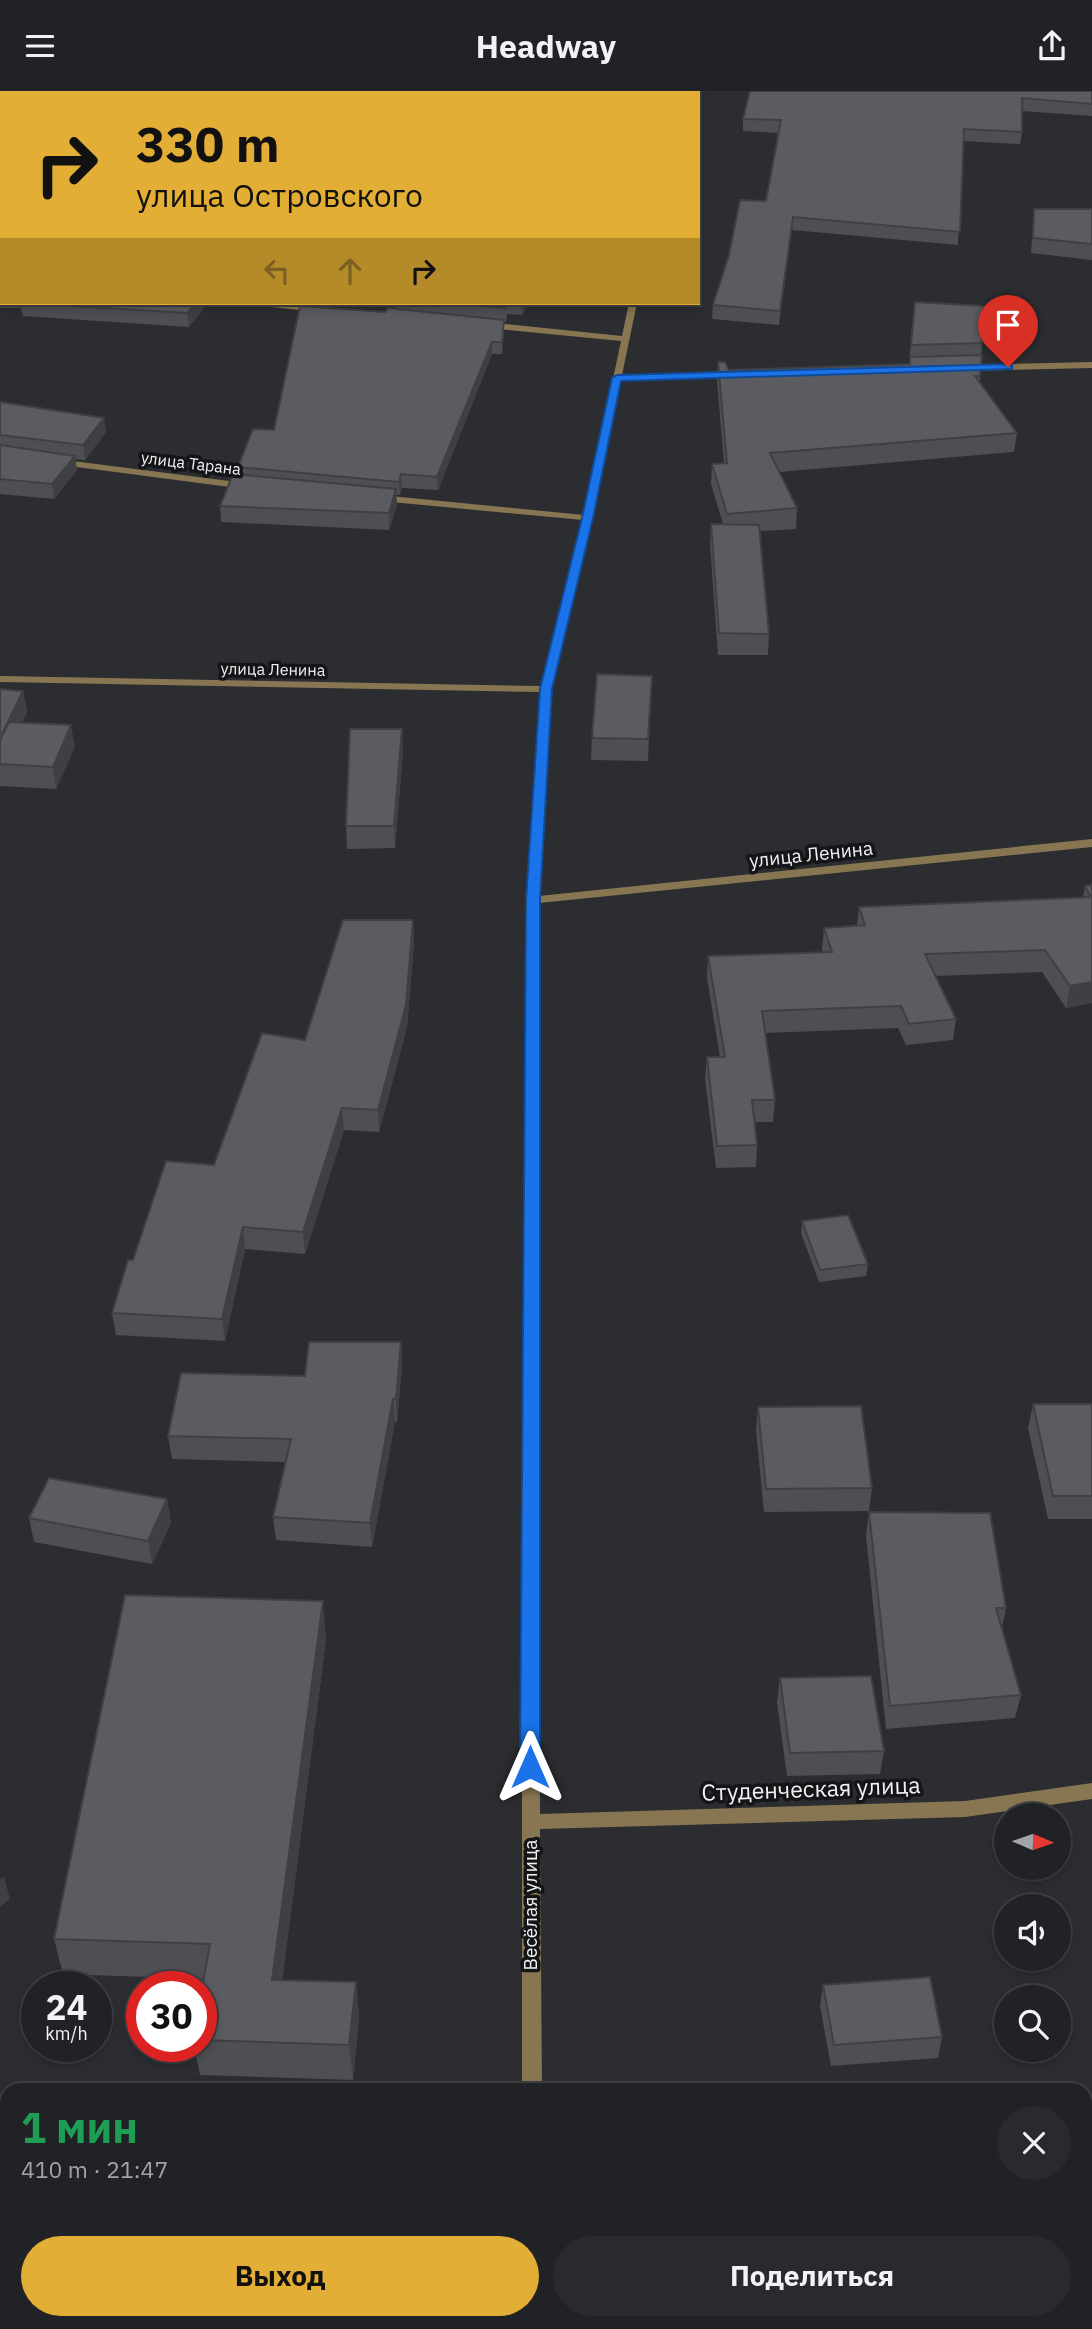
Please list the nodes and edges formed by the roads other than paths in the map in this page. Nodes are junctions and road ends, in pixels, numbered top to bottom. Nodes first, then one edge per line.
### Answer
1 (276, 305) edge
2 (633, 305) edge
3 (322, 309) edge
4 (474, 324) edge
5 (625, 339) junction
6 (1092, 365) edge
7 (952, 369) edge
8 (743, 374) edge
9 (617, 378) junction
10 (41, 460) edge
11 (260, 487) edge
12 (369, 497) edge
13 (588, 518) junction
14 (0, 679) edge
15 (546, 689) junction
16 (1092, 843) edge
17 (533, 900) junction
18 (1092, 1791) edge
19 (530, 1822) junction
20 (531, 2083) edge

1 - 3 street
2 - 5 street, Весёлая улица
4 - 5 street
5 - 9 street, Весёлая улица
6 - 7 street
8 - 9 street
9 - 13 street, Весёлая улица
10 - 11 street, улица Тарана
12 - 13 street
13 - 15 street, Весёлая улица
14 - 15 street, улица Ленина
15 - 17 street, Весёлая улица
16 - 17 street, улица Ленина
17 - 19 street, Весёлая улица
18 - 19 street, Студенческая улица
19 - 20 street, Весёлая улица

